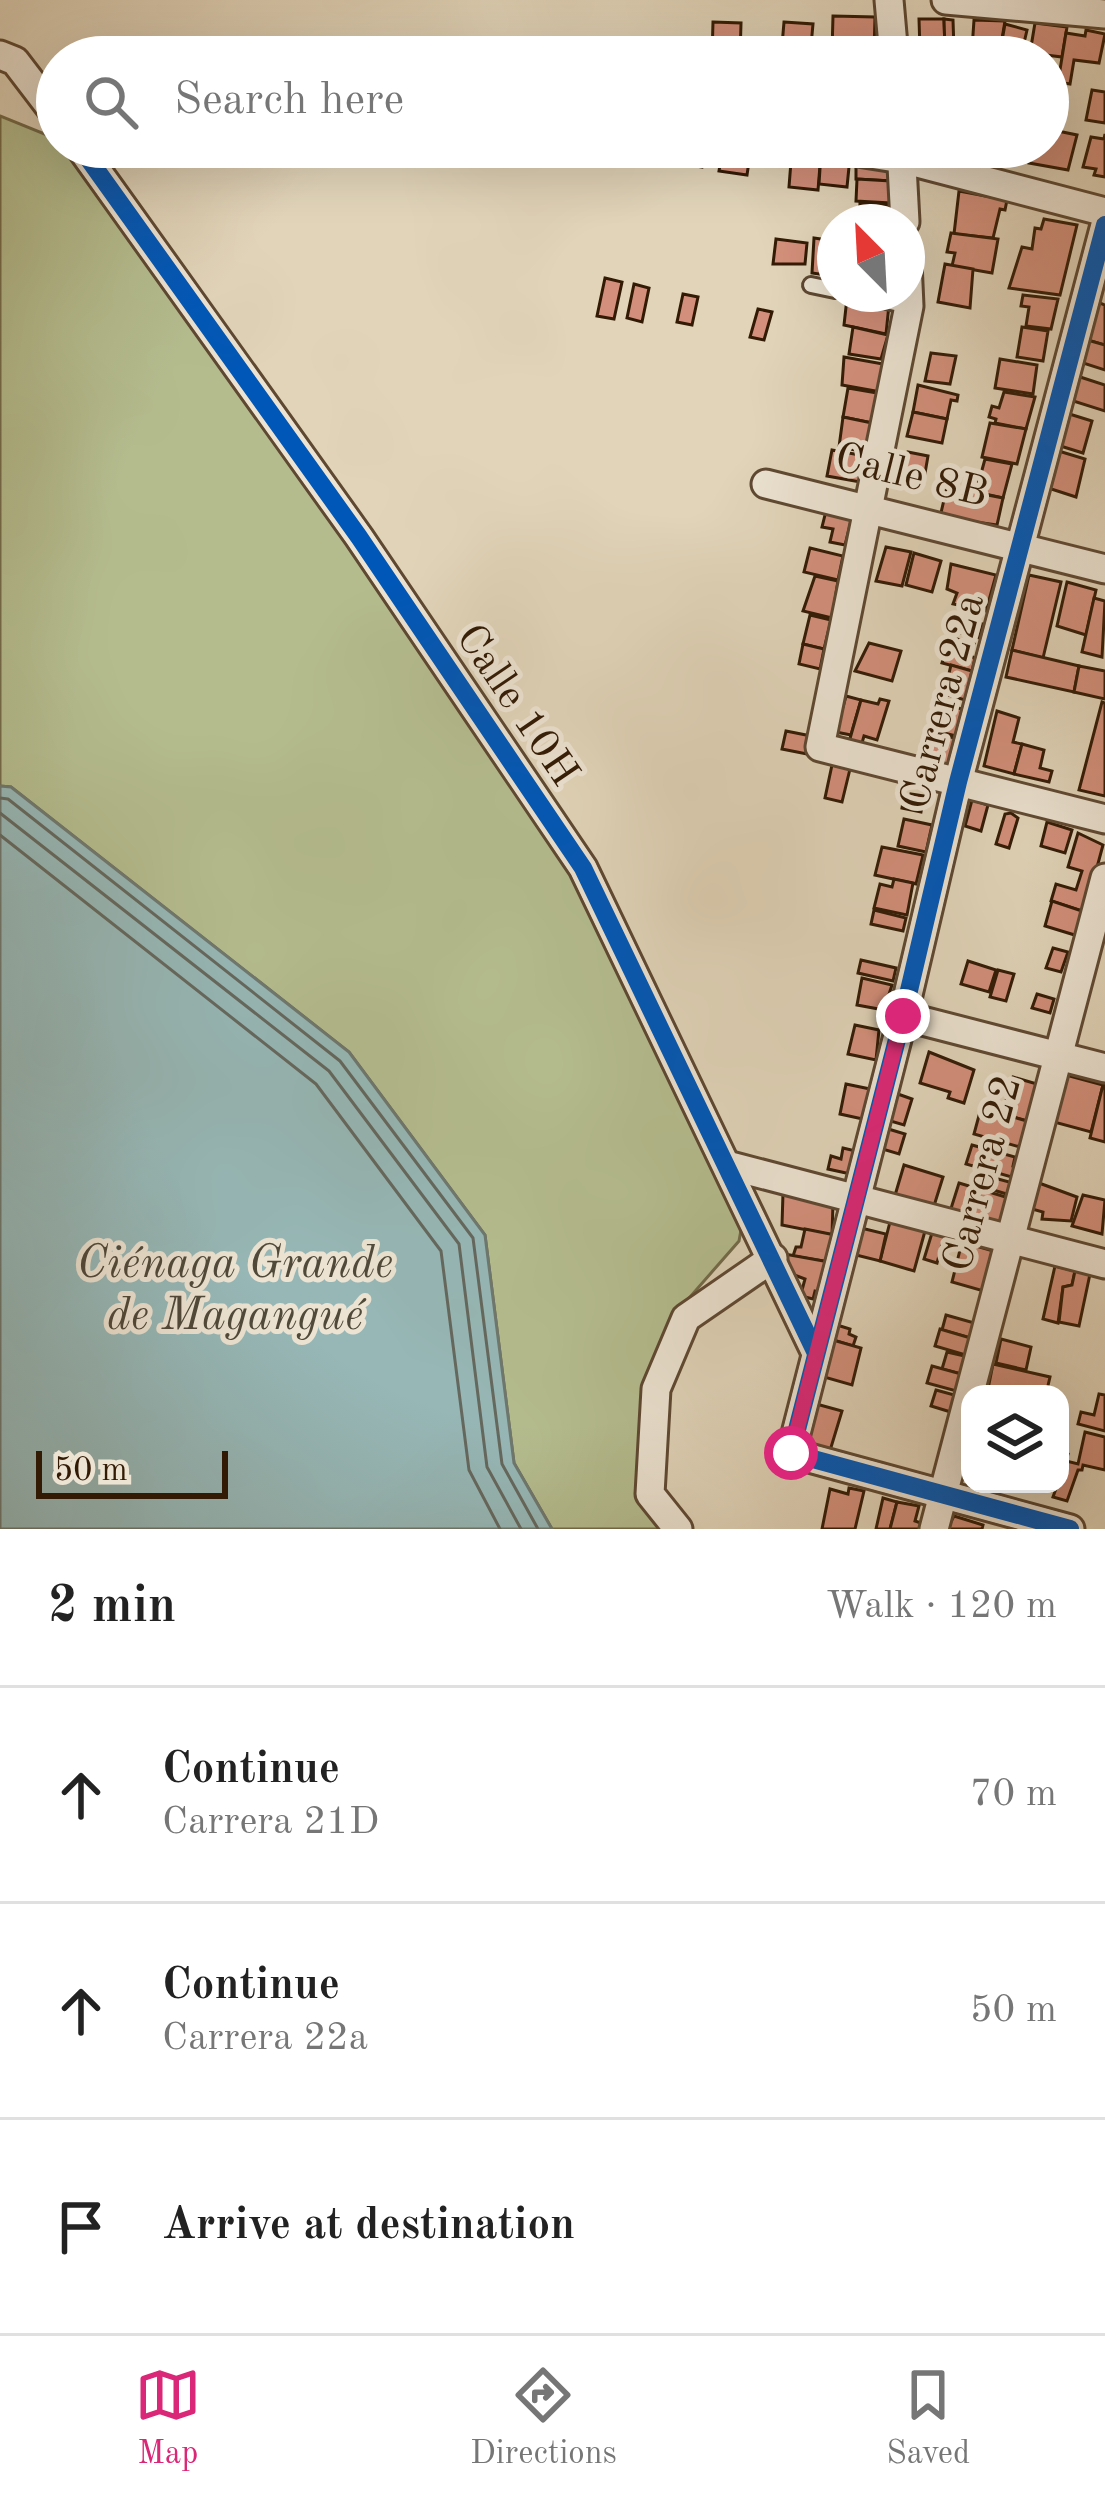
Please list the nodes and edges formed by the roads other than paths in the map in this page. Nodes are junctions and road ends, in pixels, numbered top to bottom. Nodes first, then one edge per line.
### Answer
1 (889, 0) edge
2 (946, 0) edge
3 (1056, 5) edge
4 (1105, 14) edge
5 (892, 36) edge
6 (0, 55) edge
7 (36, 88) edge
8 (95, 168) edge
9 (903, 168) edge
10 (954, 168) edge
11 (904, 204) edge
12 (1105, 212) edge
13 (1105, 225) edge
14 (812, 285) dead end
15 (817, 286) edge
16 (908, 312) edge
17 (766, 484) dead end
18 (869, 510) junction
19 (1022, 548) junction
20 (1105, 569) edge
21 (958, 782) junction
22 (1105, 819) edge
23 (1105, 878) edge
24 (903, 1016) junction
25 (1058, 1056) junction
26 (1105, 1068) edge
27 (727, 1165) junction
28 (856, 1199) junction
29 (1010, 1239) junction
30 (773, 1258) junction
31 (1105, 1264) edge
32 (814, 1351) junction
33 (944, 1492) junction
34 (678, 1529) edge
35 (934, 1529) edge
36 (1070, 1529) edge

1 - 5 street
2 - 3 street
3 - 4 street
6 - 7 street
8 - 27 street, Calle 10H
9 - 11 street
10 - 12 street
13 - 19 street, Carrera 22a
14 - 15 lane
16 - 18 street
17 - 18 street, Calle 8B
18 - 19 street, Calle 8B
18 - 21 street
19 - 20 street, Calle 8B
19 - 21 street, Carrera 22a
21 - 22 street
21 - 24 street, Carrera 22a
23 - 25 street, Carrera 22
24 - 25 street
24 - 28 street, Carrera 22a
25 - 26 street
25 - 29 street, Carrera 22
27 - 28 street
27 - 30 street, Calle 10H
28 - 29 street
28 - 32 street, Carrera 22a
29 - 31 street
29 - 33 street, Carrera 22
30 - 32 street, Calle 10H
30 - 34 street
32 - 33 street, Carrera 22a
33 - 35 street, Carrera 22
33 - 36 street

